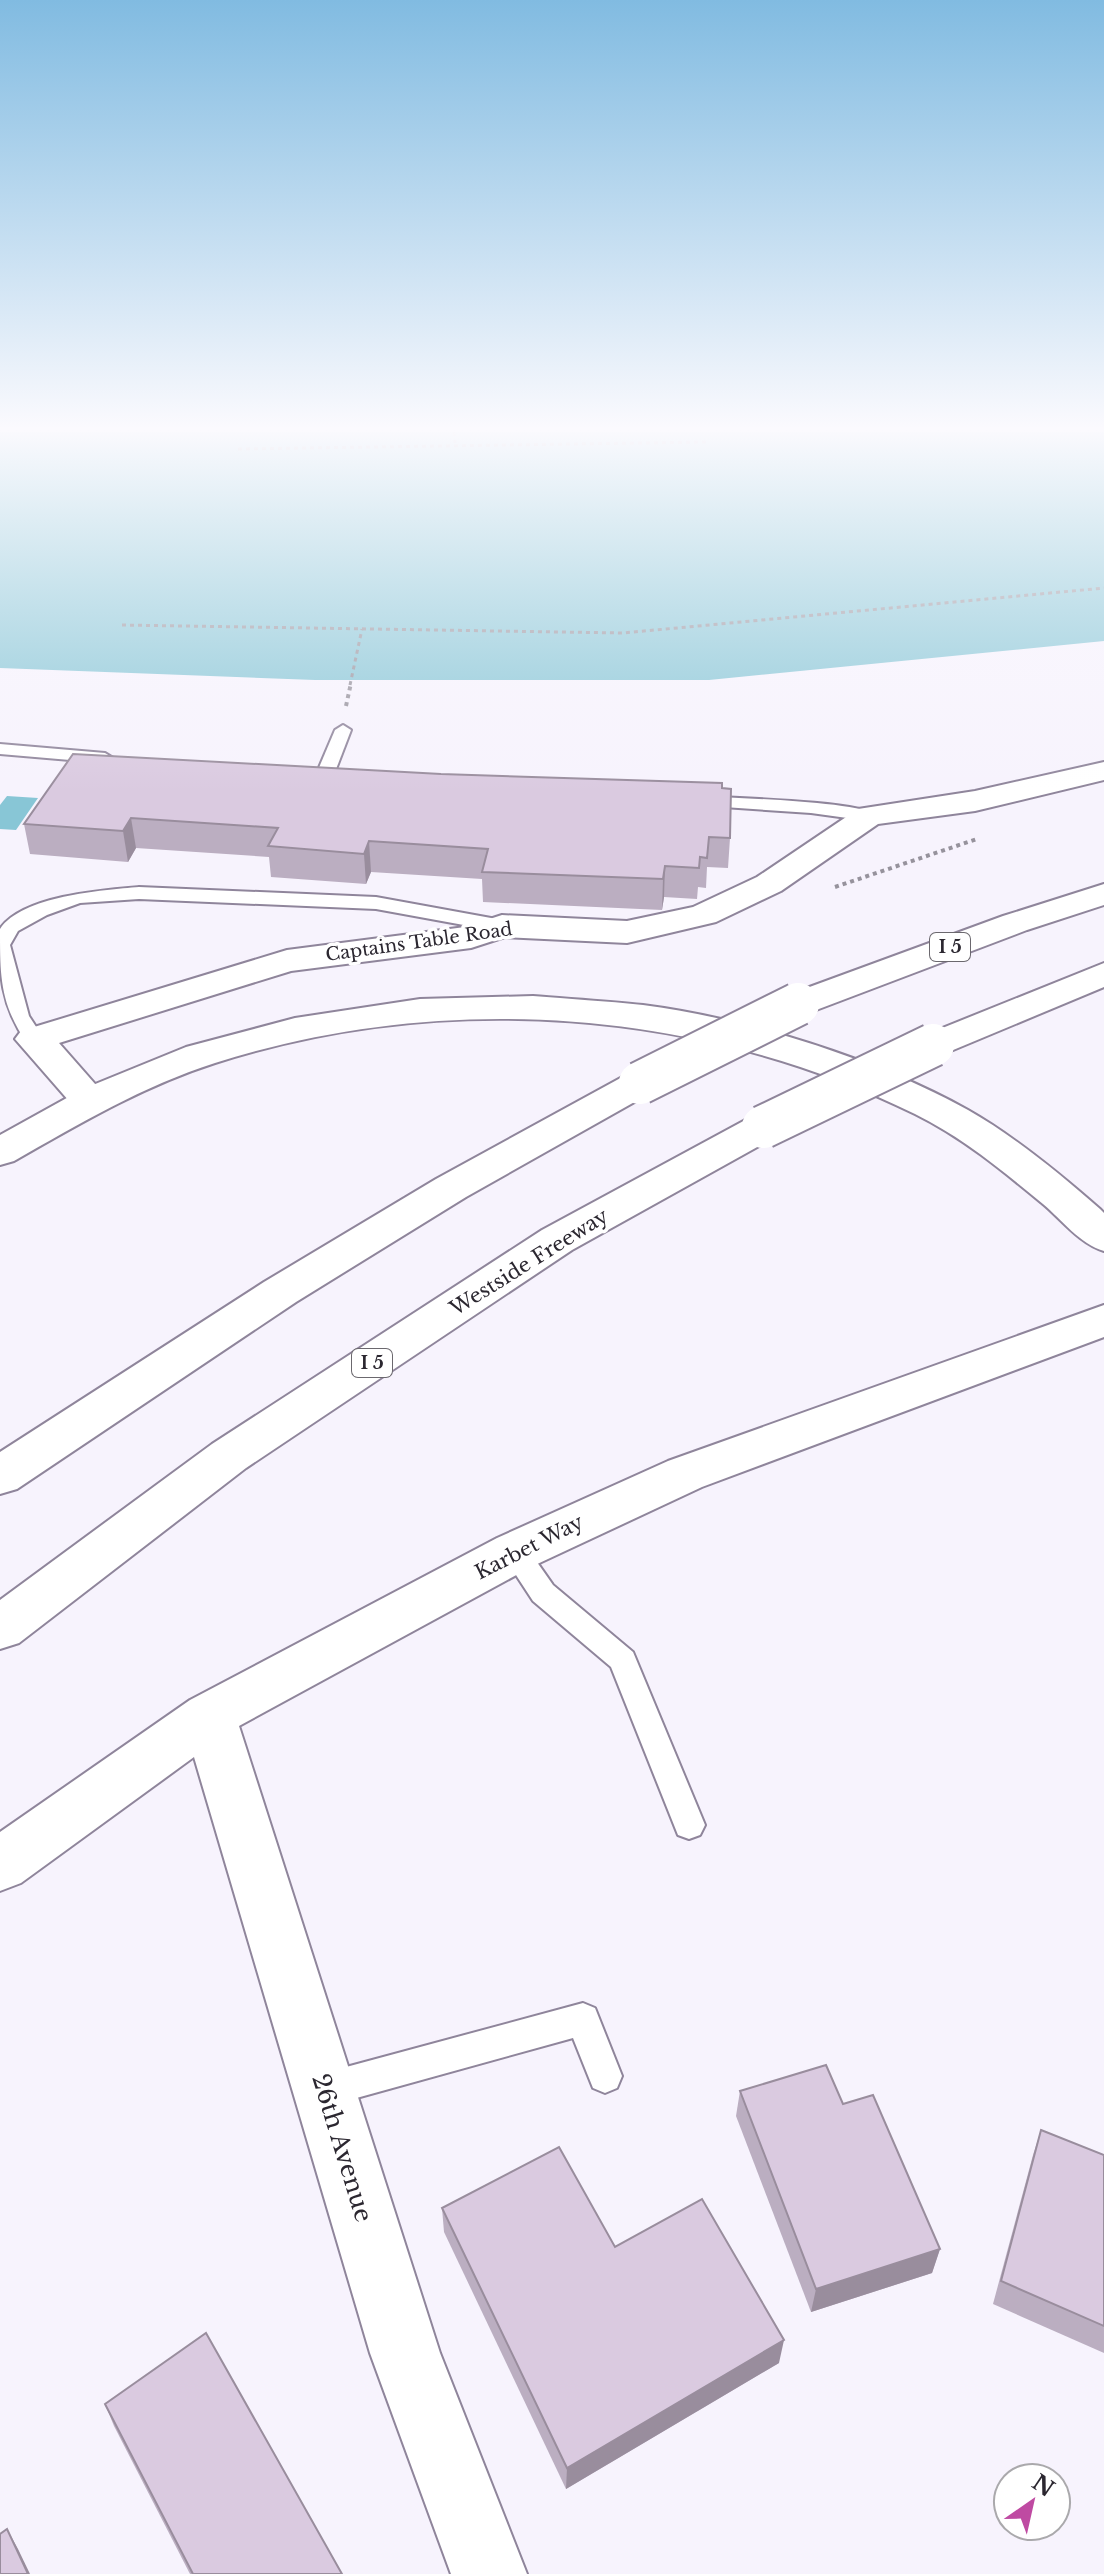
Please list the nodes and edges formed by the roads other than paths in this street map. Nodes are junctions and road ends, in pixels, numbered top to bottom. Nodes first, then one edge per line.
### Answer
1 (344, 722) road end
2 (0, 749) edge
3 (124, 759) edge
4 (1104, 771) edge
5 (324, 777) edge
6 (686, 800) edge
7 (869, 816) junction
8 (1104, 894) edge
9 (502, 926) junction
10 (1104, 974) edge
11 (5, 992) edge
12 (34, 1039) junction
13 (90, 1101) junction
14 (0, 1152) edge
15 (1097, 1223) edge
16 (1104, 1320) edge
17 (0, 1476) edge
18 (515, 1552) junction
19 (0, 1628) edge
20 (209, 1716) junction
21 (689, 1825) dead end
22 (0, 1865) edge
23 (605, 2076) dead end
24 (324, 2090) junction
25 (489, 2574) edge

1 - 5 lane
2 - 3 lane
4 - 7 main road, Captains Table Road
6 - 7 lane
7 - 9 main road, Captains Table Road
8 - 17 main road, I 5, bridge
9 - 11 lane
9 - 12 main road, Captains Table Road
10 - 19 main road, Westside Freeway / I 5, bridge
11 - 12 lane
12 - 13 main road
13 - 14 main road
13 - 15 main road
16 - 18 main road, Karbet Way
18 - 20 main road, Karbet Way
18 - 21 lane
20 - 22 main road, Karbet Way
20 - 24 main road, 26th Avenue
23 - 24 lane
24 - 25 main road, 26th Avenue

